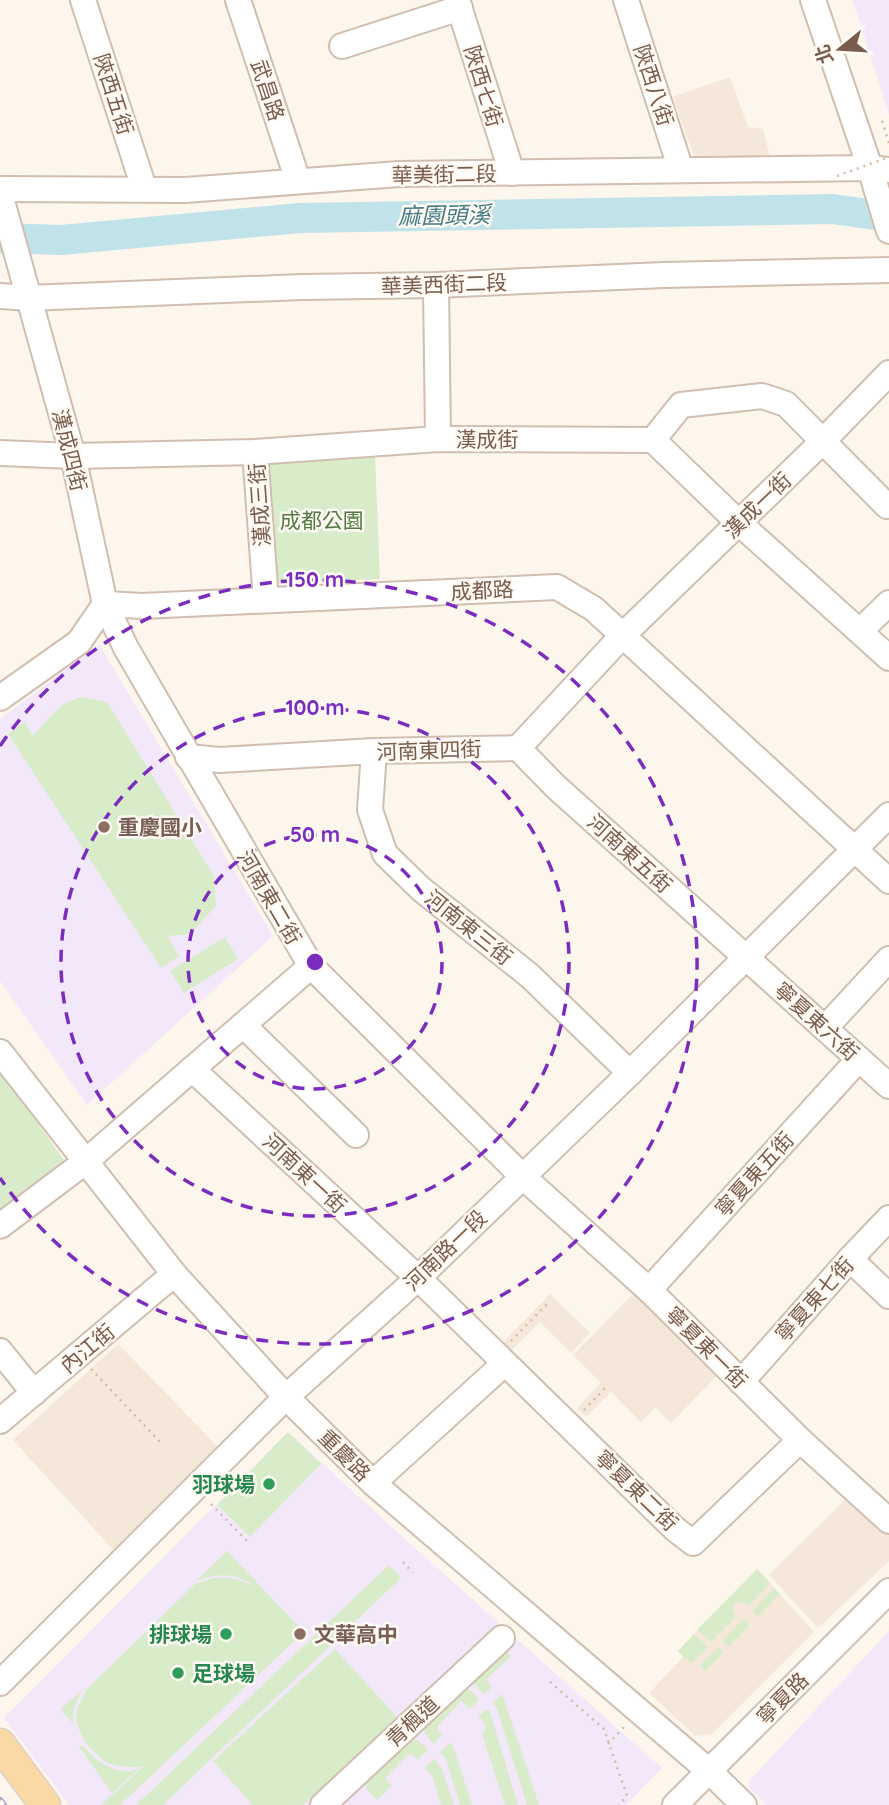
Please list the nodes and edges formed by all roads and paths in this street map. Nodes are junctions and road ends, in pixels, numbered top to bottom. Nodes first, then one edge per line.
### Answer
1 (83, 0) edge
2 (238, 0) edge
3 (626, 0) edge
4 (813, 0) edge
5 (458, 4) edge
6 (342, 46) dead end
7 (882, 121) dead end
8 (889, 143) edge
9 (883, 165) edge
10 (681, 170) junction
11 (512, 173) junction
12 (837, 176) dead end
13 (298, 181) junction
14 (144, 188) junction
15 (0, 191) edge
16 (886, 220) edge
17 (889, 270) edge
18 (436, 285) junction
19 (0, 296) edge
20 (28, 298) junction
21 (889, 373) edge
22 (438, 439) junction
23 (653, 440) junction
24 (822, 442) junction
25 (255, 452) junction
26 (0, 453) edge
27 (73, 456) junction
28 (887, 506) dead end
29 (739, 523) junction
30 (266, 600) junction
31 (889, 603) edge
32 (105, 604) junction
33 (860, 631) junction
34 (622, 636) junction
35 (889, 658) edge
36 (0, 698) edge
37 (517, 748) junction
38 (374, 751) junction
39 (188, 757) junction
40 (889, 816) edge
41 (854, 849) junction
42 (889, 881) edge
43 (746, 956) junction
44 (889, 959) edge
45 (311, 966) junction
46 (243, 1025) junction
47 (826, 1027) junction
48 (1, 1056) edge
49 (859, 1059) junction
50 (192, 1069) junction
51 (630, 1073) junction
52 (889, 1086) edge
53 (356, 1135) dead end
54 (85, 1162) junction
55 (522, 1176) junction
56 (889, 1219) edge
57 (0, 1226) edge
58 (850, 1259) junction
59 (174, 1275) junction
60 (418, 1278) junction
61 (649, 1290) junction
62 (889, 1296) edge
63 (549, 1302) dead end
64 (0, 1351) edge
65 (500, 1360) junction
66 (96, 1374) dead end
67 (741, 1381) junction
68 (606, 1387) dead end
69 (34, 1393) junction
70 (286, 1397) junction
71 (582, 1413) dead end
72 (0, 1421) edge
73 (800, 1440) junction
74 (163, 1445) dead end
75 (373, 1483) junction
76 (211, 1504) dead end
77 (889, 1521) edge
78 (250, 1544) dead end
79 (402, 1562) dead end
80 (413, 1573) dead end
81 (889, 1591) edge
82 (502, 1638) dead end
83 (550, 1682) dead end
84 (0, 1683) edge
85 (624, 1727) dead end
86 (0, 1744) edge
87 (608, 1744) junction
88 (709, 1771) junction
89 (45, 1805) edge
90 (323, 1805) edge
91 (619, 1805) edge
92 (675, 1805) edge
93 (744, 1805) edge

1 - 14 street, 陝西五街
2 - 13 street, 武昌路
3 - 10 street, 陝西八街
4 - 9 street
5 - 6 street
5 - 11 street, 陜西七街
7 - 8 path
9 - 10 street, 華美街二段
9 - 12 path, bridge
9 - 16 street
10 - 11 street, 華美街二段
11 - 13 street, 華美街二段
13 - 14 street, 華美街二段
14 - 15 street, 華美街二段
15 - 20 street, 漢成四街
17 - 18 street, 華美西街二段
18 - 20 street, 華美西街二段
18 - 22 street
19 - 20 street, 華美西街二段
20 - 27 street, 漢成四街
21 - 24 street, 漢成一街
22 - 23 street, 漢成街
22 - 25 street, 漢成街
23 - 24 street
23 - 29 street
24 - 28 street
24 - 29 street, 漢成一街
25 - 27 street, 漢成街
25 - 30 street, 漢成三街
26 - 27 street, 漢成街
27 - 32 street, 漢成四街
29 - 33 street
29 - 34 street, 漢成一街
30 - 32 street, 成都路
30 - 34 street, 成都路
31 - 33 street
32 - 36 street
32 - 39 street, 河南東二街
33 - 35 street
34 - 37 street
34 - 41 street, 成都路
37 - 38 street, 河南東四街
37 - 43 street, 河南東五街
38 - 39 street, 河南東四街
38 - 51 street, 河南東三街
39 - 45 street, 河南東二街
40 - 41 street, 河南路一段
41 - 42 street, 成都路
41 - 43 street, 河南路一段
43 - 47 street, 寧夏東六街
43 - 51 street, 河南路一段
44 - 47 street
45 - 46 street
45 - 55 street, 河南東二街
46 - 50 street
46 - 53 street
47 - 49 street, 寧夏東六街
48 - 54 street, 重慶路
49 - 52 street, 寧夏東六街
49 - 61 street, 寧夏東五街
50 - 54 street
50 - 60 street, 河南東一街
51 - 55 street, 河南路一段
54 - 57 street
54 - 59 street, 重慶路
55 - 60 street, 河南路一段
55 - 61 street, 寧夏東一街
56 - 58 street, 寧夏東七街
58 - 62 street
58 - 67 street, 寧夏東七街
59 - 69 street, 內江街
59 - 70 street, 重慶路
60 - 65 street, 寧夏東二街
60 - 70 street, 河南路一段
61 - 67 street, 寧夏東一街
63 - 65 path
64 - 69 street
65 - 73 street, 寧夏東二街
65 - 75 street
66 - 74 path
67 - 73 street, 寧夏東一街
68 - 71 path
69 - 72 street, 內江街
70 - 75 street, 重慶路
70 - 84 street, 河南路一段
73 - 77 street, 寧夏東一街
75 - 88 street, 重慶路
76 - 78 path
79 - 80 path
81 - 88 street, 寧夏路
82 - 90 street, 青楓道
83 - 87 path
85 - 87 path
86 - 89 main road
87 - 91 path
88 - 92 street, 寧夏路
88 - 93 street, 重慶路

